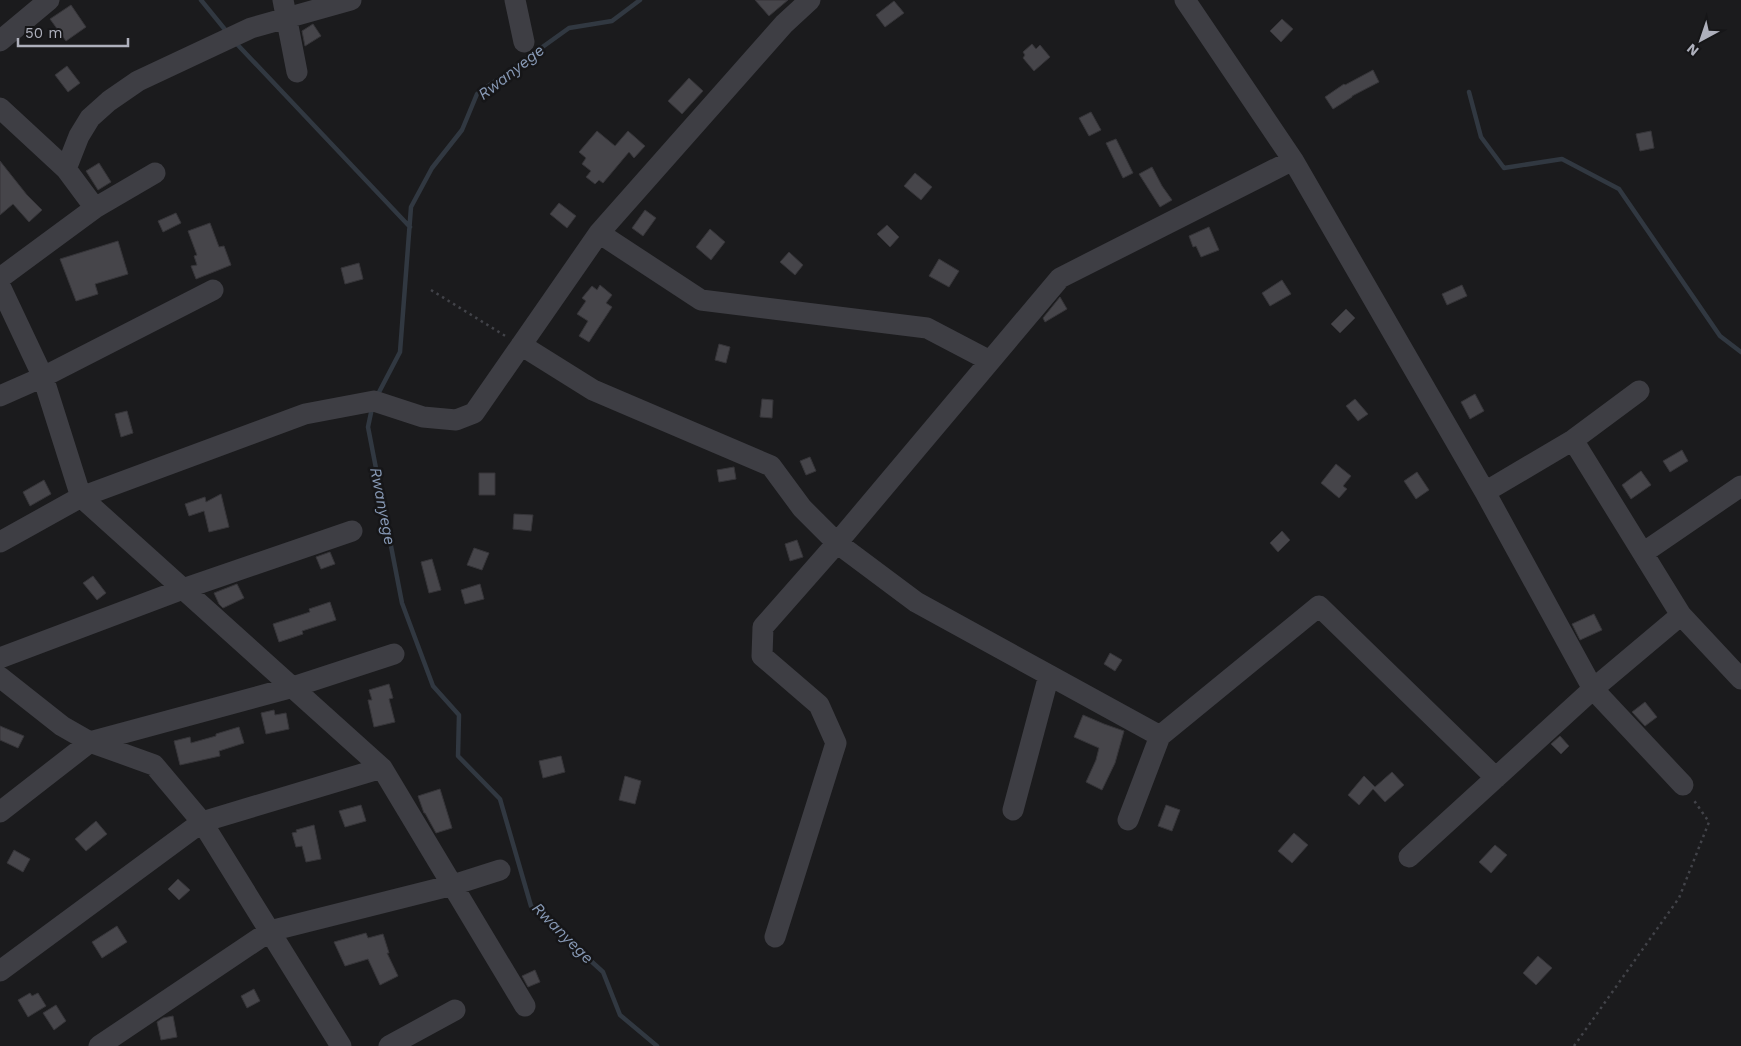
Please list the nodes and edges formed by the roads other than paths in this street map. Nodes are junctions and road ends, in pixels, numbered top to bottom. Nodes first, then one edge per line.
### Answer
1 (49, 0) edge
2 (351, 0) edge
3 (516, 0) edge
4 (810, 0) edge
5 (1185, 0) edge
6 (285, 9) edge
7 (0, 41) edge
8 (524, 42) dead end
9 (297, 72) dead end
10 (0, 108) edge
11 (1293, 160) junction
12 (66, 170) junction
13 (155, 173) dead end
14 (95, 208) junction
15 (599, 233) junction
16 (0, 278) edge
17 (0, 286) edge
18 (213, 290) dead end
19 (521, 345) junction
20 (990, 361) junction
21 (43, 377) junction
22 (1639, 391) dead end
23 (0, 396) edge
24 (1573, 440) junction
25 (1741, 486) edge
26 (1485, 492) junction
27 (81, 497) junction
28 (352, 531) dead end
29 (0, 542) edge
30 (837, 543) junction
31 (1643, 553) junction
32 (183, 589) junction
33 (1682, 615) junction
34 (394, 654) dead end
35 (0, 658) edge
36 (1049, 675) junction
37 (0, 677) edge
38 (1741, 679) edge
39 (293, 687) junction
40 (1594, 689) junction
41 (1160, 736) junction
42 (90, 742) junction
43 (382, 768) junction
44 (1496, 778) junction
45 (1684, 785) road end
46 (1013, 810) dead end
47 (0, 812) edge
48 (1128, 820) dead end
49 (202, 822) junction
50 (1409, 857) dead end
51 (500, 870) dead end
52 (453, 885) junction
53 (270, 931) junction
54 (775, 937) dead end
55 (0, 971) edge
56 (524, 1006) dead end
57 (455, 1010) dead end
58 (99, 1046) edge
59 (341, 1046) edge
60 (388, 1046) edge

1 - 7 street
2 - 6 street
3 - 8 street
4 - 15 street
5 - 11 street
6 - 9 street
6 - 12 street
10 - 12 street
11 - 20 street
11 - 26 street
12 - 14 street
13 - 14 street
14 - 16 street
15 - 19 street
15 - 20 street
17 - 21 street
18 - 21 street
19 - 27 street
19 - 30 street
20 - 30 street
21 - 23 street
21 - 27 street
22 - 24 street
24 - 26 street
24 - 31 street
25 - 31 street
26 - 40 street
27 - 29 street
27 - 32 street
28 - 32 street
30 - 36 street
30 - 54 street
31 - 33 street
32 - 35 street
32 - 39 street
33 - 38 street
33 - 40 street
34 - 39 street
36 - 41 street
36 - 46 street
37 - 42 street
39 - 42 street
39 - 43 street
40 - 44 street
40 - 45 street
41 - 44 street
41 - 48 street
42 - 47 street
42 - 49 street
43 - 49 street
43 - 52 street
44 - 50 street
49 - 53 street
49 - 55 street
51 - 52 street
52 - 53 street
52 - 56 street
53 - 58 street
53 - 59 street
57 - 60 street

